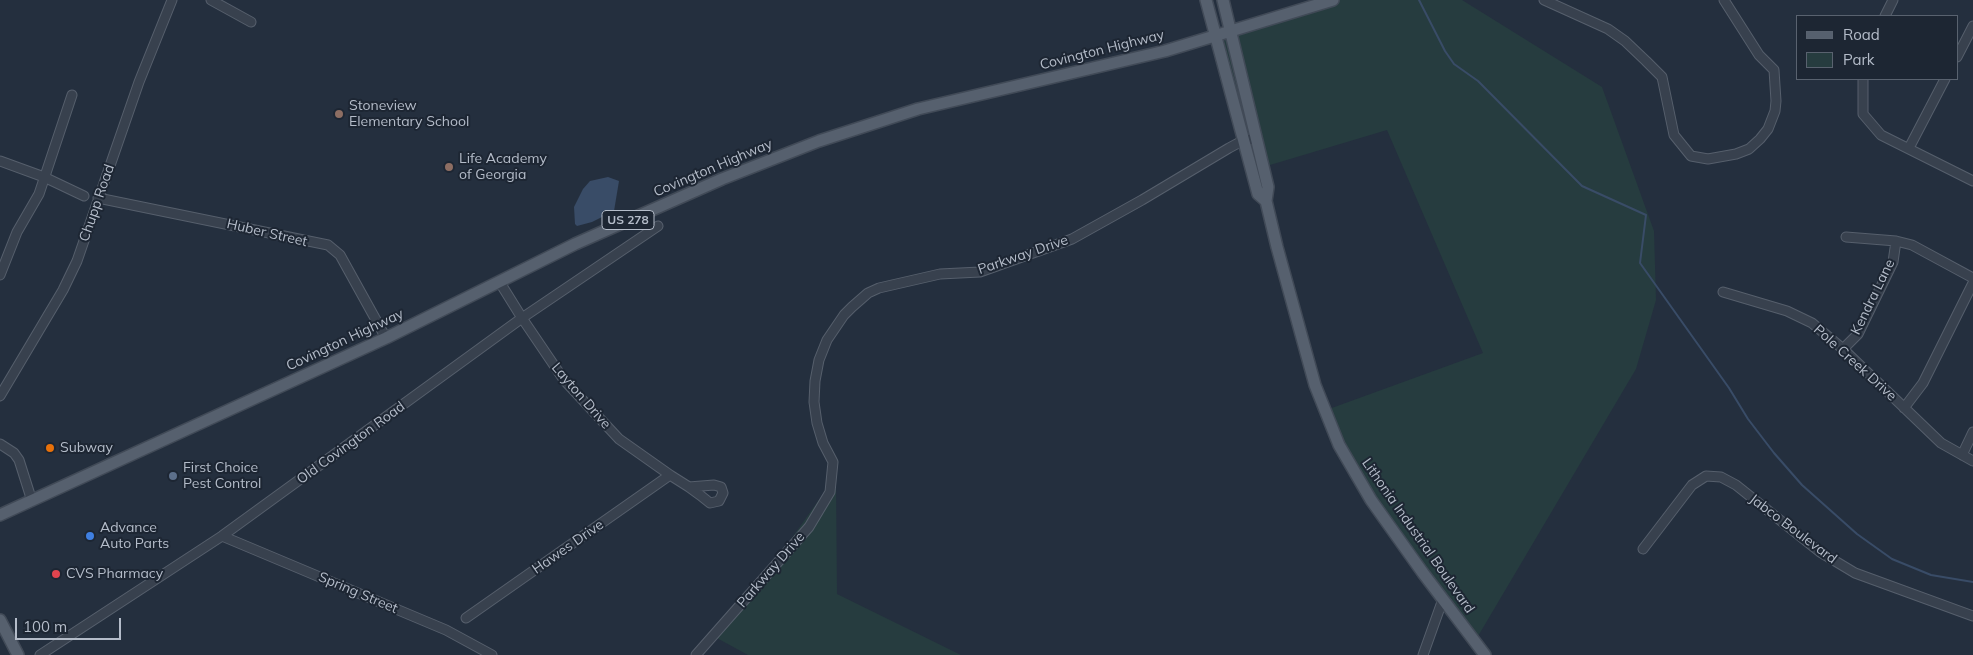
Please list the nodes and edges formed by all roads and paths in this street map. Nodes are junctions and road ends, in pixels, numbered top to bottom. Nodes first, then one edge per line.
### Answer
1 (172, 0) edge
2 (211, 0) edge
3 (1206, 0) edge
4 (1223, 0) edge
5 (1333, 0) edge
6 (1544, 0) edge
7 (1724, 0) edge
8 (1893, 0) edge
9 (1886, 15) edge
10 (251, 22) dead end
11 (1973, 26) edge
12 (1231, 30) junction
13 (1215, 35) junction
14 (1958, 55) edge
15 (1863, 80) edge
16 (1944, 80) edge
17 (72, 95) dead end
18 (1257, 138) junction
19 (1242, 141) junction
20 (1909, 148) junction
21 (0, 161) edge
22 (46, 178) junction
23 (1973, 181) edge
24 (84, 196) dead end
25 (98, 198) junction
26 (1266, 201) junction
27 (658, 226) dead end
28 (1846, 237) dead end
29 (1896, 241) junction
30 (0, 275) edge
31 (1973, 278) edge
32 (499, 281) junction
33 (1973, 283) edge
34 (1723, 292) dead end
35 (522, 318) junction
36 (386, 338) junction
37 (1843, 349) junction
38 (0, 396) edge
39 (1904, 408) junction
40 (1973, 432) edge
41 (0, 444) edge
42 (1962, 455) junction
43 (1973, 460) edge
44 (670, 475) junction
45 (689, 487) dead end
46 (32, 501) junction
47 (0, 515) edge
48 (222, 536) junction
49 (1643, 549) dead end
50 (1443, 598) junction
51 (1973, 616) edge
52 (466, 618) dead end
53 (0, 620) edge
54 (18, 655) edge
55 (40, 655) edge
56 (492, 655) edge
57 (696, 655) edge
58 (1423, 655) edge
59 (1485, 655) edge

1 - 25 street, Chupp Road
2 - 10 street
3 - 13 main road, Lithonia Industrial Boulevard
4 - 12 main road, Lithonia Industrial Boulevard
5 - 12 main road, Covington Highway / US 278
6 - 7 street
8 - 9 street
11 - 14 street
12 - 13 main road, Covington Highway / US 278
12 - 18 main road, Lithonia Industrial Boulevard
13 - 19 main road, Lithonia Industrial Boulevard
13 - 32 main road, Covington Highway / US 278
15 - 20 street
16 - 20 street
17 - 22 street
18 - 19 street, Parkway Drive
18 - 26 main road, Lithonia Industrial Boulevard
19 - 26 main road, Lithonia Industrial Boulevard
19 - 57 street, Parkway Drive
20 - 23 street
21 - 22 street
22 - 24 street
22 - 30 street
25 - 36 street, Huber Street
25 - 38 street, Chupp Road
26 - 50 main road, Lithonia Industrial Boulevard
27 - 35 street, Old Covington Road
28 - 29 street
29 - 31 street
29 - 37 street, Kendra Lane
32 - 35 street, Layton Drive
32 - 36 main road, Covington Highway / US 278
33 - 39 street
34 - 37 street, Pole Creek Drive
35 - 44 street, Layton Drive
35 - 48 street, Old Covington Road
36 - 46 main road, Covington Highway / US 278
37 - 39 street, Pole Creek Drive
39 - 42 street, Pole Creek Drive
40 - 42 street
41 - 46 street
42 - 43 street, Pole Creek Drive
44 - 45 street, Layton Drive
44 - 52 street, Hawes Drive
46 - 47 main road, Covington Highway / US 278
48 - 55 street, Old Covington Road
48 - 56 street, Spring Street
49 - 51 street, Jabco Boulevard
50 - 58 street
50 - 59 main road, Lithonia Industrial Boulevard
53 - 54 main road

